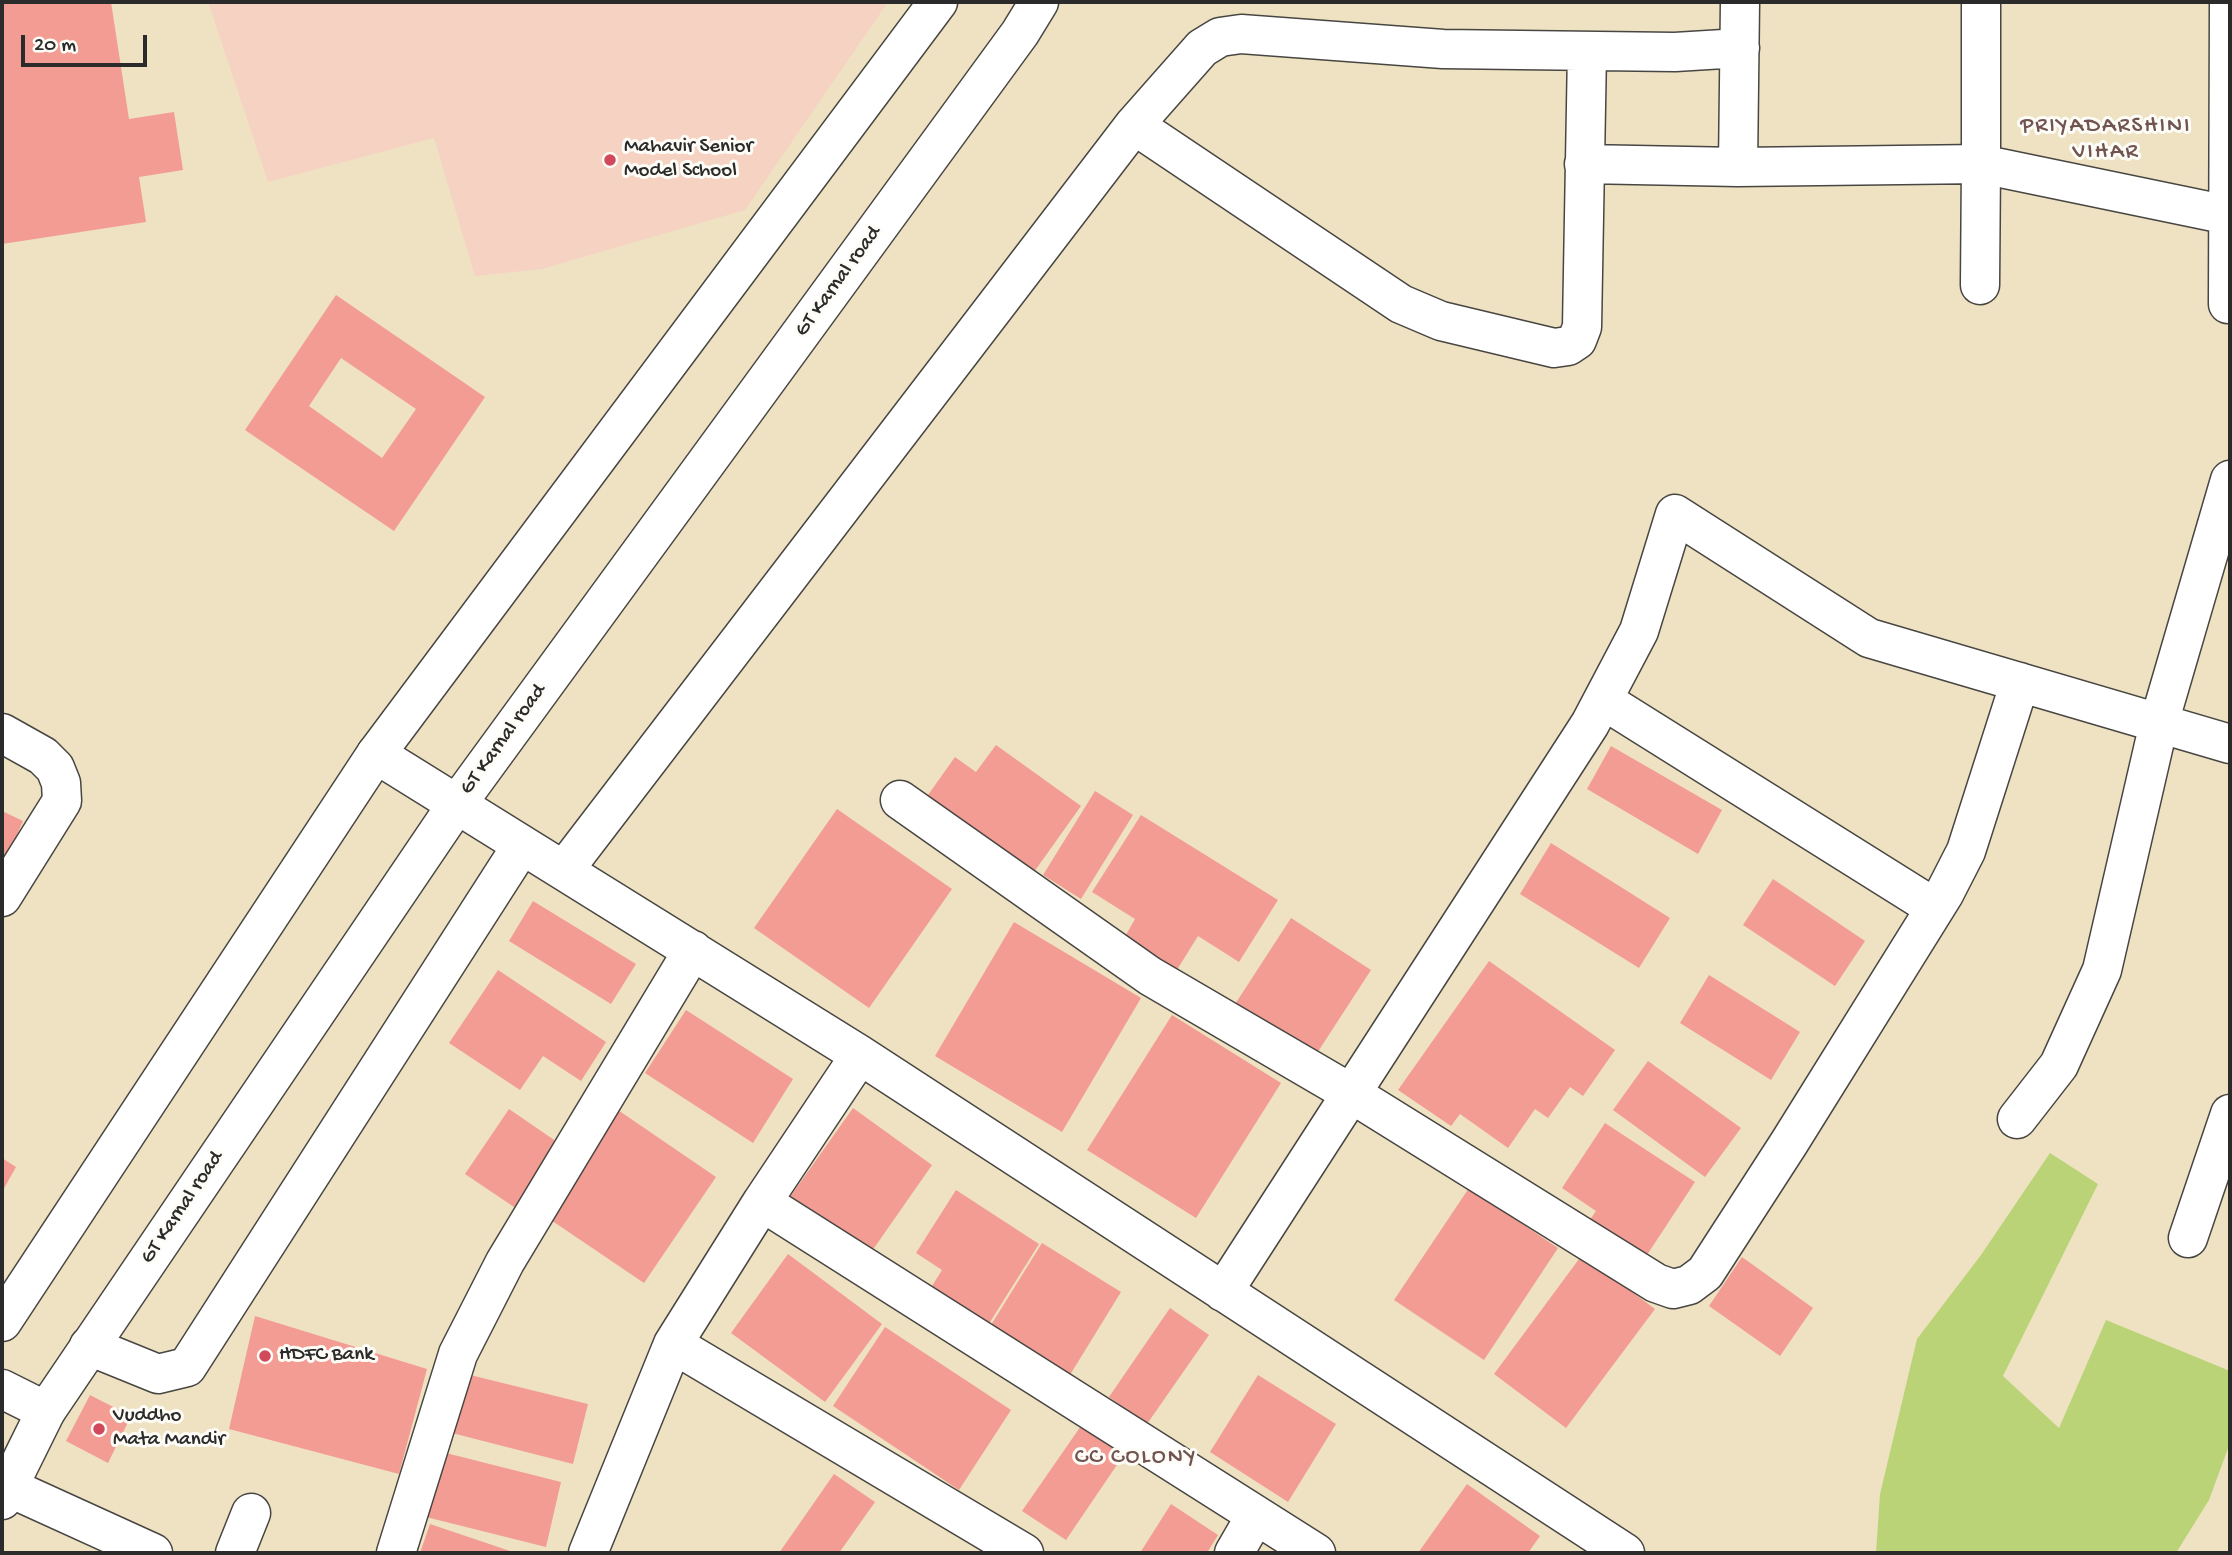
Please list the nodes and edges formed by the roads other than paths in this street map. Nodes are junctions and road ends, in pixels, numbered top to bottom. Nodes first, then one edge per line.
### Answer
1 (938, 2) edge
2 (1039, 2) edge
3 (1740, 2) edge
4 (1981, 2) edge
5 (2228, 2) edge
6 (1740, 48) junction
7 (1587, 51) junction
8 (1135, 125) junction
9 (1584, 164) junction
10 (1981, 164) junction
11 (1738, 167) junction
12 (2228, 215) junction
13 (1980, 285) dead end
14 (2228, 304) dead end
15 (2230, 480) edge
16 (2020, 682) junction
17 (1603, 700) junction
18 (2159, 723) junction
19 (2, 733) edge
20 (2230, 744) edge
21 (376, 754) junction
22 (900, 800) dead end
23 (457, 804) junction
24 (522, 845) junction
25 (564, 870) junction
26 (2, 897) edge
27 (1935, 908) junction
28 (693, 950) junction
29 (860, 1055) junction
30 (1352, 1094) junction
31 (2230, 1114) edge
32 (2017, 1119) dead end
33 (762, 1202) junction
34 (2188, 1238) dead end
35 (1223, 1292) junction
36 (2, 1322) edge
37 (673, 1344) junction
38 (89, 1346) junction
39 (2, 1389) edge
40 (46, 1411) junction
41 (5, 1493) edge
42 (251, 1513) dead end
43 (1256, 1515) junction
44 (153, 1553) edge
45 (235, 1553) edge
46 (396, 1553) edge
47 (588, 1553) edge
48 (1024, 1553) edge
49 (1234, 1553) edge
50 (1316, 1553) edge
51 (1625, 1553) edge

1 - 21 street
2 - 23 street, GT Karnal road
3 - 6 street
4 - 10 street
5 - 12 street
6 - 7 street
6 - 11 street
7 - 8 street
7 - 9 street
8 - 9 street
8 - 25 street
9 - 11 street
10 - 11 street
10 - 12 street
10 - 13 street
12 - 14 street
15 - 18 street
16 - 17 street
16 - 18 street
16 - 27 street
17 - 27 street
17 - 30 street
18 - 20 street
18 - 32 street
19 - 26 street
21 - 23 street
21 - 36 street
22 - 30 street
23 - 24 street
23 - 38 street, GT Karnal road
24 - 25 street
24 - 38 street
25 - 28 street
27 - 30 street
28 - 29 street
28 - 46 street
29 - 33 street
29 - 35 street
30 - 35 street
31 - 34 street
33 - 37 street
33 - 43 street
35 - 51 street
37 - 47 street
37 - 48 street
38 - 40 street, GT Karnal road
39 - 40 street
40 - 41 street, GT Karnal road
41 - 44 street
42 - 45 street
43 - 49 street
43 - 50 street

